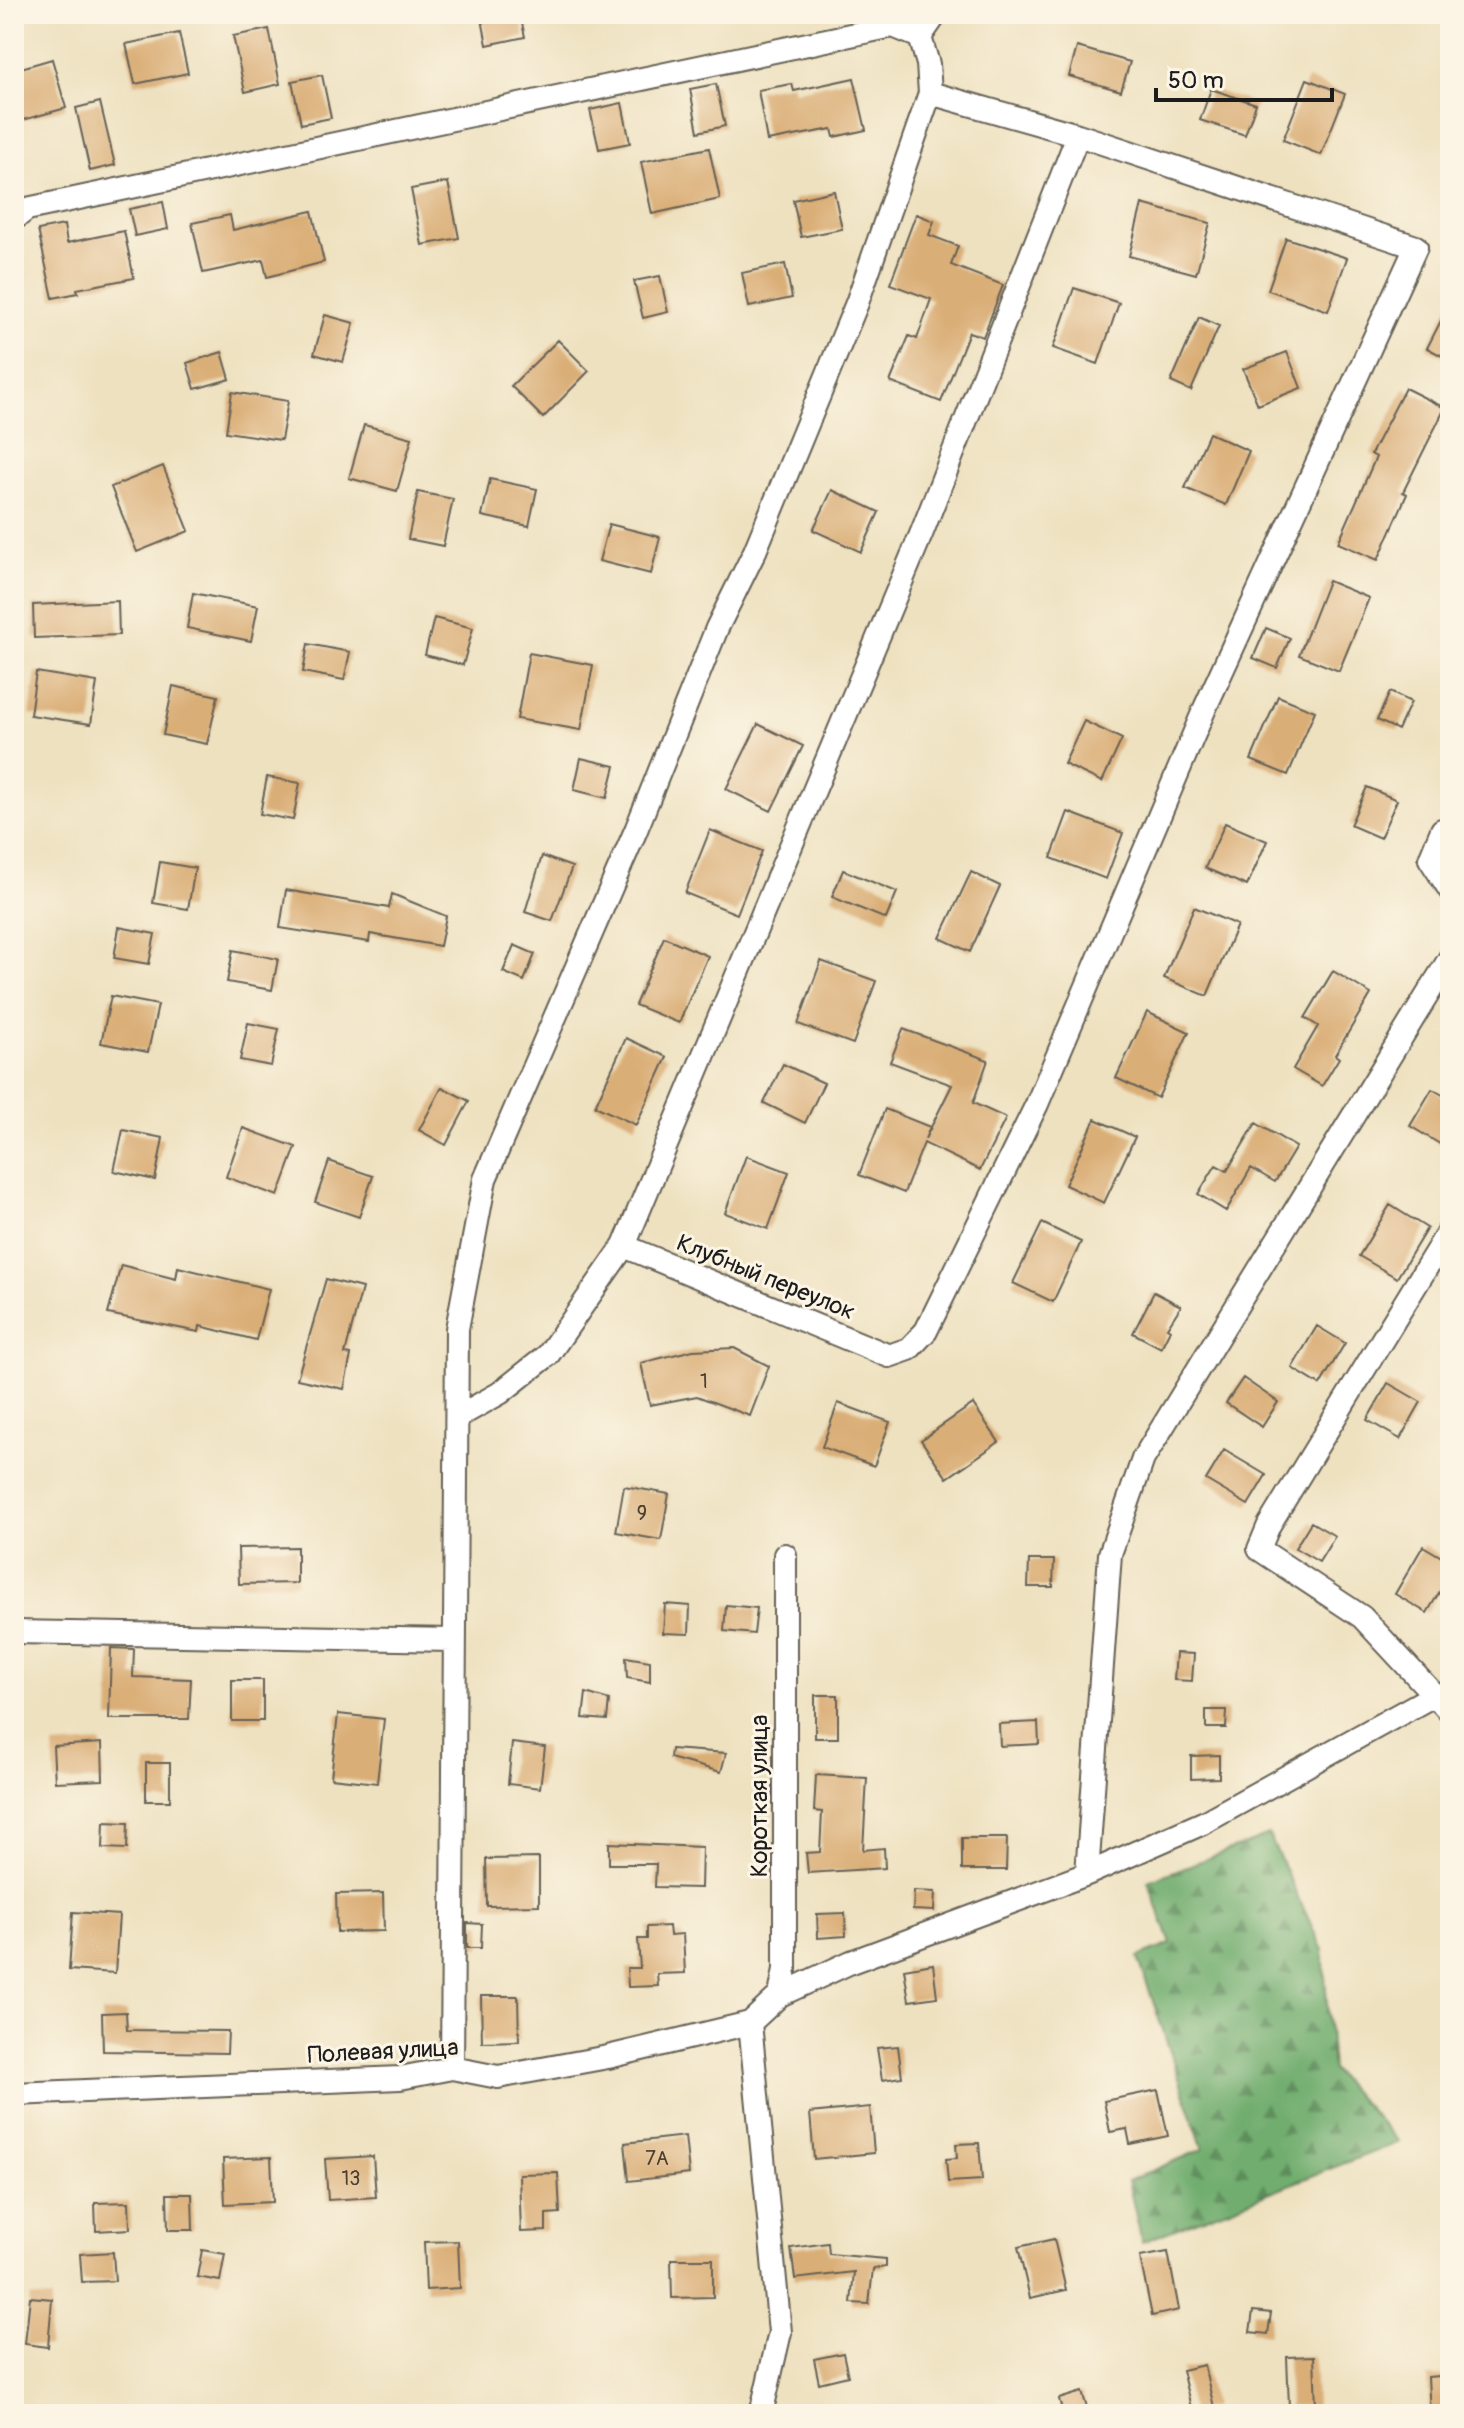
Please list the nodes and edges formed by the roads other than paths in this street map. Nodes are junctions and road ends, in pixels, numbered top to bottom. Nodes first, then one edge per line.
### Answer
1 (936, 14) edge
2 (920, 37) junction
3 (930, 93) junction
4 (1078, 135) junction
5 (14, 219) edge
6 (1442, 830) dead end
7 (1450, 890) edge
8 (1450, 958) edge
9 (1450, 1229) edge
10 (624, 1246) junction
11 (459, 1416) junction
12 (785, 1555) dead end
13 (14, 1632) edge
14 (453, 1640) junction
15 (1443, 1703) edge
16 (1087, 1874) junction
17 (780, 1995) junction
18 (750, 2023) junction
19 (452, 2068) junction
20 (14, 2094) edge
21 (761, 2414) edge

1 - 2 street
2 - 3 street
2 - 5 street
3 - 4 street
3 - 11 street
4 - 10 street
4 - 10 street, Клубный переулок
6 - 7 street
8 - 16 street
9 - 15 street
10 - 11 street
11 - 14 street
12 - 17 street, Короткая улица
13 - 14 street
14 - 19 street
15 - 16 street
16 - 17 street
17 - 18 street
18 - 19 street, Полевая улица
18 - 21 street
19 - 20 street, Полевая улица

